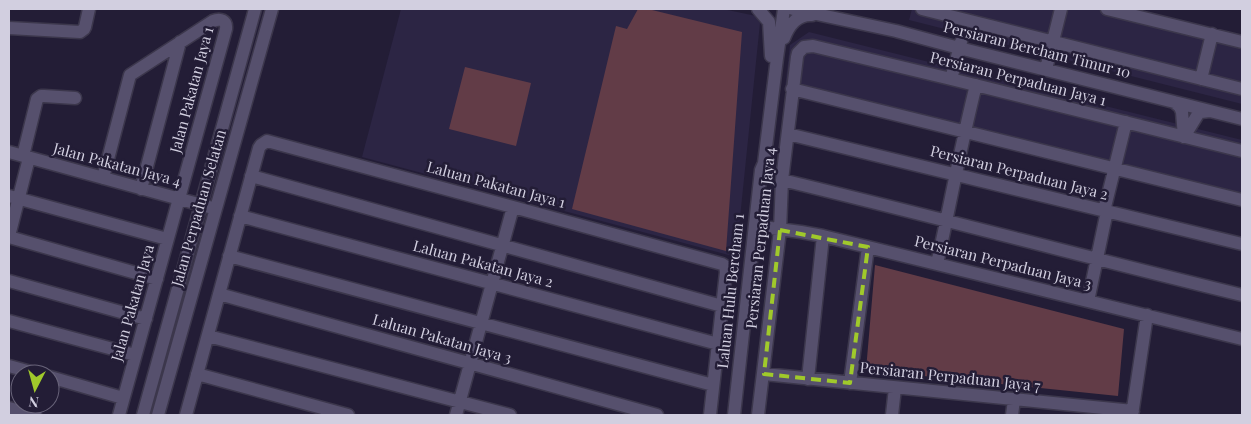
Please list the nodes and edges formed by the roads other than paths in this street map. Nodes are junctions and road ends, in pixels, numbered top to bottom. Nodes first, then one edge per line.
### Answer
1 (89, 9) edge
2 (255, 9) edge
3 (272, 9) edge
4 (758, 9) edge
5 (776, 9) edge
6 (784, 9) edge
7 (793, 9) edge
8 (832, 9) edge
9 (922, 9) edge
10 (1061, 9) edge
11 (1106, 9) edge
12 (854, 21) junction
13 (9, 28) edge
14 (1212, 34) junction
15 (1053, 41) junction
16 (180, 42) junction
17 (1242, 42) edge
18 (960, 45) junction
19 (774, 57) junction
20 (796, 63) joint
21 (1047, 67) junction
22 (951, 78) junction
23 (1201, 79) junction
24 (976, 85) junction
25 (792, 89) junction
26 (1242, 89) edge
27 (75, 98) dead end
28 (1174, 102) junction
29 (1210, 111) junction
30 (1242, 114) edge
31 (1242, 119) edge
32 (1126, 122) junction
33 (964, 132) junction
34 (788, 134) junction
35 (1184, 137) junction
36 (1242, 151) edge
37 (9, 152) edge
38 (26, 157) junction
39 (1114, 168) junction
40 (956, 175) junction
41 (251, 176) junction
42 (103, 178) junction
43 (782, 180) junction
44 (141, 188) junction
45 (14, 197) edge
46 (178, 199) junction
47 (1242, 200) edge
48 (201, 205) junction
49 (513, 206) junction
50 (216, 209) junction
51 (1105, 211) junction
52 (240, 216) junction
53 (947, 220) junction
54 (755, 226) junction
55 (780, 230) junction
56 (9, 236) edge
57 (823, 236) junction
58 (168, 239) junction
59 (1242, 244) edge
60 (502, 245) junction
61 (868, 248) junction
62 (230, 256) junction
63 (1096, 259) junction
64 (937, 264) junction
65 (157, 279) junction
66 (9, 281) edge
67 (492, 284) junction
68 (219, 294) junction
69 (1242, 295) edge
70 (1088, 301) junction
71 (722, 306) junction
72 (1147, 315) junction
73 (146, 319) junction
74 (9, 321) edge
75 (481, 324) junction
76 (208, 336) junction
77 (1242, 339) edge
78 (718, 344) junction
79 (135, 355) junction
80 (470, 364) junction
81 (197, 374) junction
82 (764, 374) junction
83 (808, 379) junction
84 (60, 380) edge
85 (850, 383) junction
86 (714, 385) junction
87 (895, 388) junction
88 (123, 398) junction
89 (1014, 400) junction
90 (460, 402) junction
91 (9, 408) edge
92 (1132, 413) edge
93 (36, 415) edge
94 (119, 415) edge
95 (143, 415) edge
96 (158, 415) edge
97 (189, 415) edge
98 (348, 415) edge
99 (456, 415) edge
100 (510, 415) edge
101 (657, 415) edge
102 (710, 415) edge
103 (734, 415) edge
104 (758, 415) edge
105 (892, 415) edge
106 (1012, 415) edge

1 - 13 street
2 - 48 street, Jalan Perpaduan Selatan
3 - 50 street, Jalan Perpaduan Selatan
4 - 19 street
5 - 19 street, Laluan Hulu Bercham 1
6 - 19 street, Laluan Hulu Bercham 1
7 - 12 street, Persiaran Bercham Timur 10
8 - 18 street, Persiaran Bercham Timur 10
9 - 15 street
10 - 15 street
11 - 14 street
12 - 18 street, Persiaran Bercham Timur 10
12 - 19 street
14 - 17 street
14 - 23 street
15 - 21 street
15 - 23 street
16 - 42 street
16 - 44 street
16 - 46 street, Jalan Pakatan Jaya 1
18 - 21 street, Persiaran Bercham Timur 10
18 - 22 street
19 - 54 street, Laluan Hulu Bercham 1
20 - 22 street, Persiaran Perpaduan Jaya 1
20 - 25 street, Persiaran Perpaduan Jaya 4
21 - 28 street, Persiaran Bercham Timur 10
21 - 30 street, Persiaran Bercham Timur 10
22 - 24 street, Persiaran Perpaduan Jaya 1
23 - 26 street
24 - 32 street, Persiaran Perpaduan Jaya 1
24 - 33 street
25 - 33 street
25 - 34 street, Persiaran Perpaduan Jaya 4
27 - 38 street
28 - 29 street, Persiaran Bercham Timur 10
28 - 35 street
29 - 31 street, Persiaran Bercham Timur 10
29 - 35 street
32 - 35 street, Persiaran Perpaduan Jaya 1
32 - 39 street
33 - 39 street
33 - 40 street
34 - 40 street, Persiaran Perpaduan Jaya 2
34 - 43 street, Persiaran Perpaduan Jaya 4
35 - 36 street, Persiaran Perpaduan Jaya 1
37 - 38 street, Jalan Pakatan Jaya 4
38 - 42 street, Jalan Pakatan Jaya 4
38 - 45 street
39 - 47 street
39 - 51 street
40 - 51 street, Persiaran Perpaduan Jaya 2
40 - 53 street
41 - 49 street, Laluan Pakatan Jaya 1
41 - 52 street
41 - 60 street
42 - 44 street, Jalan Pakatan Jaya 4
43 - 53 street
43 - 55 street, Persiaran Perpaduan Jaya 4
44 - 46 street, Jalan Pakatan Jaya 4
45 - 56 street
45 - 58 street
46 - 48 street, Jalan Pakatan Jaya 4
46 - 58 street, Jalan Pakatan Jaya
48 - 50 street, Jalan Pakatan Jaya 4
48 - 95 street, Jalan Perpaduan Selatan
49 - 60 street
49 - 71 street, Laluan Pakatan Jaya 1
50 - 96 street, Jalan Perpaduan Selatan
51 - 59 street, Persiaran Perpaduan Jaya 2
51 - 63 street
52 - 62 street
52 - 67 street, Laluan Pakatan Jaya 2
53 - 63 street
53 - 64 street
54 - 55 street, Persiaran Perpaduan Jaya 3
54 - 103 street, Laluan Hulu Bercham 1
55 - 57 street, Persiaran Perpaduan Jaya 3
55 - 82 street, Persiaran Perpaduan Jaya 4
56 - 65 street
57 - 61 street, Persiaran Perpaduan Jaya 3
57 - 83 street
58 - 65 street, Jalan Pakatan Jaya
60 - 67 street
60 - 71 street
61 - 64 street, Persiaran Perpaduan Jaya 3
61 - 85 street
62 - 68 street
62 - 75 street
63 - 69 street
63 - 70 street
64 - 70 street, Persiaran Perpaduan Jaya 3
65 - 73 street, Jalan Pakatan Jaya
66 - 73 street
67 - 75 street
67 - 78 street, Laluan Pakatan Jaya 2
68 - 76 street
68 - 80 street, Laluan Pakatan Jaya 3
70 - 72 street, Persiaran Perpaduan Jaya 3
71 - 78 street
72 - 77 street, Persiaran Perpaduan Jaya 3
72 - 92 street
73 - 79 street, Jalan Pakatan Jaya
74 - 79 street
75 - 80 street
75 - 86 street
76 - 81 street
76 - 90 street
78 - 86 street
79 - 88 street, Jalan Pakatan Jaya
80 - 90 street
80 - 101 street, Laluan Pakatan Jaya 3
81 - 97 street
81 - 98 street
82 - 83 street, Persiaran Perpaduan Jaya 7
82 - 104 street, Persiaran Perpaduan Jaya 4
83 - 85 street, Persiaran Perpaduan Jaya 7
84 - 88 street
85 - 87 street, Persiaran Perpaduan Jaya 7
86 - 102 street
87 - 89 street, Persiaran Perpaduan Jaya 7
87 - 105 street
88 - 94 street, Jalan Pakatan Jaya
89 - 92 street, Persiaran Perpaduan Jaya 7
89 - 106 street
90 - 99 street
90 - 100 street
91 - 93 street

